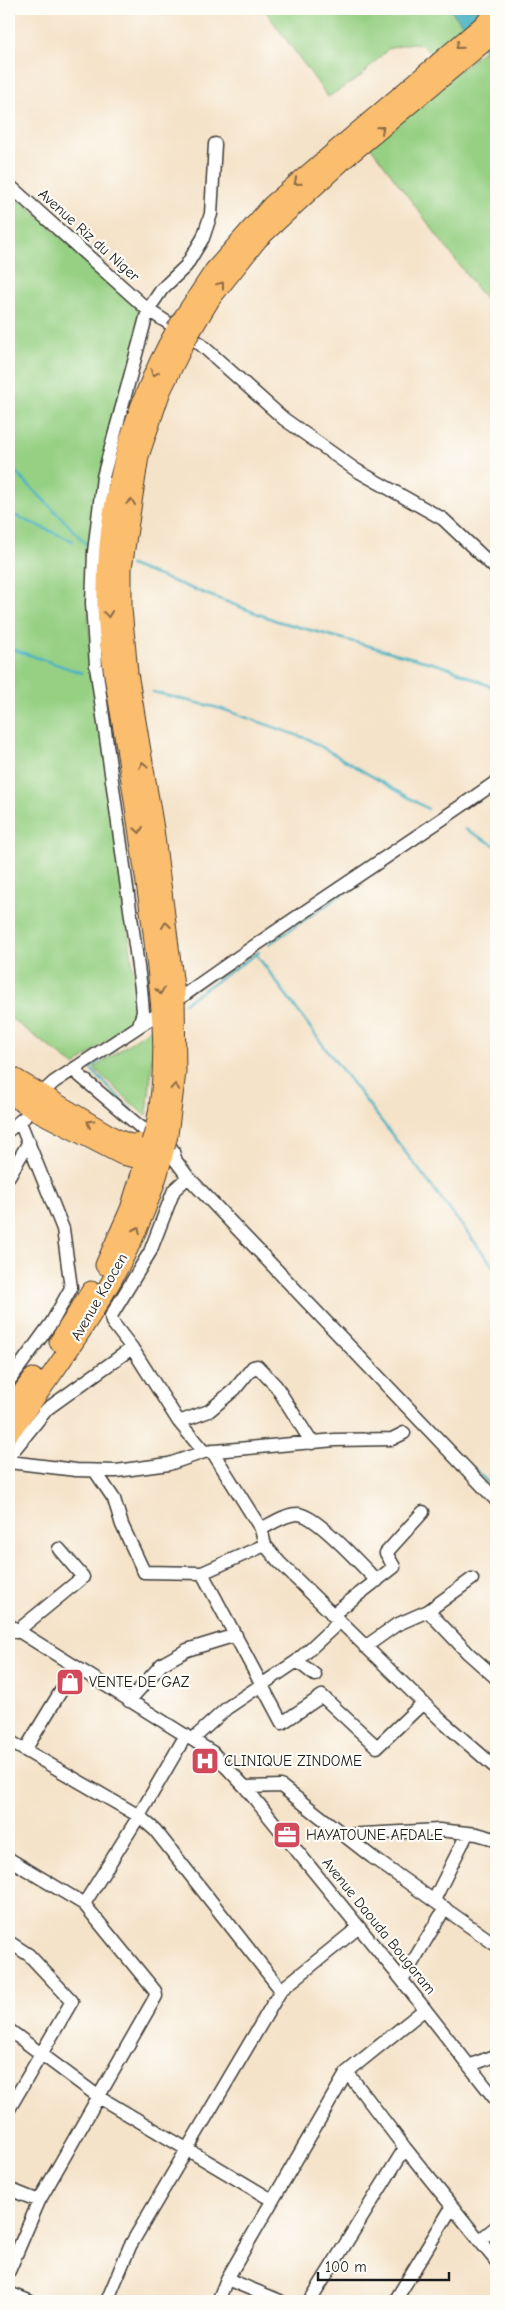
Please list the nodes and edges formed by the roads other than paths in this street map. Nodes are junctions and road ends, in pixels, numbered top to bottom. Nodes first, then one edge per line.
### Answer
1 (496, 14) edge
2 (496, 32) edge
3 (216, 144) dead end
4 (339, 155) junction
5 (9, 185) edge
6 (148, 310) junction
7 (496, 569) edge
8 (496, 782) edge
9 (184, 996) dead end
10 (153, 1017) dead end
11 (139, 1025) junction
12 (73, 1070) junction
13 (9, 1075) edge
14 (9, 1094) edge
15 (32, 1108) junction
16 (9, 1130) edge
17 (29, 1142) junction
18 (157, 1143) junction
19 (122, 1155) junction
20 (9, 1176) edge
21 (188, 1176) junction
22 (136, 1189) junction
23 (132, 1348) junction
24 (9, 1381) edge
25 (9, 1410) edge
26 (179, 1422) junction
27 (9, 1433) edge
28 (404, 1433) dead end
29 (312, 1442) junction
30 (208, 1452) junction
31 (9, 1456) edge
32 (9, 1462) edge
33 (95, 1471) junction
34 (496, 1500) edge
35 (423, 1512) dead end
36 (261, 1529) junction
37 (266, 1545) junction
38 (59, 1549) dead end
39 (202, 1573) junction
40 (472, 1579) dead end
41 (377, 1581) junction
42 (428, 1611) junction
43 (335, 1619) junction
44 (13, 1629) edge
45 (236, 1635) junction
46 (365, 1648) junction
47 (297, 1661) junction
48 (75, 1668) junction
49 (315, 1675) dead end
50 (496, 1678) edge
51 (262, 1685) junction
52 (128, 1701) junction
53 (423, 1703) junction
54 (189, 1737) junction
55 (9, 1741) edge
56 (25, 1750) junction
57 (496, 1768) edge
58 (245, 1787) junction
59 (139, 1816) junction
60 (467, 1834) junction
61 (345, 1835) junction
62 (496, 1842) edge
63 (9, 1859) edge
64 (434, 1900) junction
65 (84, 1904) junction
66 (446, 1908) junction
67 (359, 1927) junction
68 (9, 1942) edge
69 (496, 1944) edge
70 (402, 1980) junction
71 (281, 1990) junction
72 (425, 2010) junction
73 (9, 2030) edge
74 (42, 2055) junction
75 (496, 2055) edge
76 (469, 2066) junction
77 (347, 2072) junction
78 (99, 2098) junction
79 (496, 2100) edge
80 (9, 2109) edge
81 (404, 2148) junction
82 (186, 2149) junction
83 (9, 2189) edge
84 (272, 2200) junction
85 (39, 2201) junction
86 (452, 2207) junction
87 (496, 2228) edge
88 (480, 2240) junction
89 (496, 2261) edge
90 (9, 2271) edge
91 (227, 2279) junction
92 (9, 2293) edge
93 (29, 2301) edge
94 (107, 2301) edge
95 (218, 2301) edge
96 (280, 2301) edge
97 (310, 2301) edge
98 (396, 2301) edge

1 -> 4 highway
4 -> 2 highway
3 - 6 street
4 - 18 highway
5 - 6 street, Avenue Riz du Niger
6 - 7 street, Avenue Riz du Niger
6 - 11 street
8 - 9 street
10 - 11 street
11 - 12 street
12 - 15 street
12 - 21 street
13 - 15 highway
14 - 15 highway
15 - 16 street
15 - 17 street
18 -> 15 highway
15 - 19 highway
17 - 20 street
17 - 24 street
18 - 19 highway
18 - 22 highway, Avenue Kaocen
27 -> 18 highway, Avenue Kaocen
19 - 22 highway
21 - 23 street
21 - 34 street
22 - 25 highway, Avenue Kaocen
23 - 26 street
23 - 31 street
26 - 29 street
26 - 30 street
28 - 29 street
29 - 30 street
30 - 33 street
30 - 36 street
32 - 33 street
33 - 39 street
35 - 41 street
36 - 37 street
36 - 41 street
37 - 39 street
37 - 43 street
38 - 44 street
39 - 45 street
40 - 42 street
41 - 43 street
42 - 46 street
42 - 50 street
43 - 46 street
43 - 47 street
44 - 48 street, Avenue Daouda Bougaram
45 - 51 street
45 - 52 street
46 - 53 street
47 - 49 street
47 - 51 street
48 - 52 street, Avenue Daouda Bougaram
48 - 56 street
51 - 53 street
51 - 54 street
52 - 54 street, Avenue Daouda Bougaram
53 - 57 street
54 - 58 street, Avenue Daouda Bougaram
54 - 59 street
55 - 56 street
56 - 59 street
58 - 61 street
58 - 67 street, Avenue Daouda Bougaram
59 - 65 street
59 - 71 street
60 - 61 street
60 - 62 street
60 - 64 street
61 - 64 street
63 - 65 street
64 - 66 street
65 - 78 street
66 - 69 street
66 - 70 street
67 - 70 street, Avenue Daouda Bougaram
67 - 71 street
68 - 74 street
70 - 72 street, Avenue Daouda Bougaram
71 - 82 street
72 - 76 street, Avenue Daouda Bougaram
72 - 77 street
73 - 74 street
74 - 78 street
74 - 80 street
75 - 76 street
76 - 79 street, Avenue Daouda Bougaram
77 - 81 street
77 - 84 street
78 - 82 street
78 - 85 street
81 - 86 street
81 - 97 street
82 - 84 street
82 - 94 street
83 - 85 street
84 - 91 street
85 - 90 street
86 - 88 street
86 - 98 street
87 - 88 street
88 - 89 street
91 - 95 street
91 - 96 street
92 - 93 street

